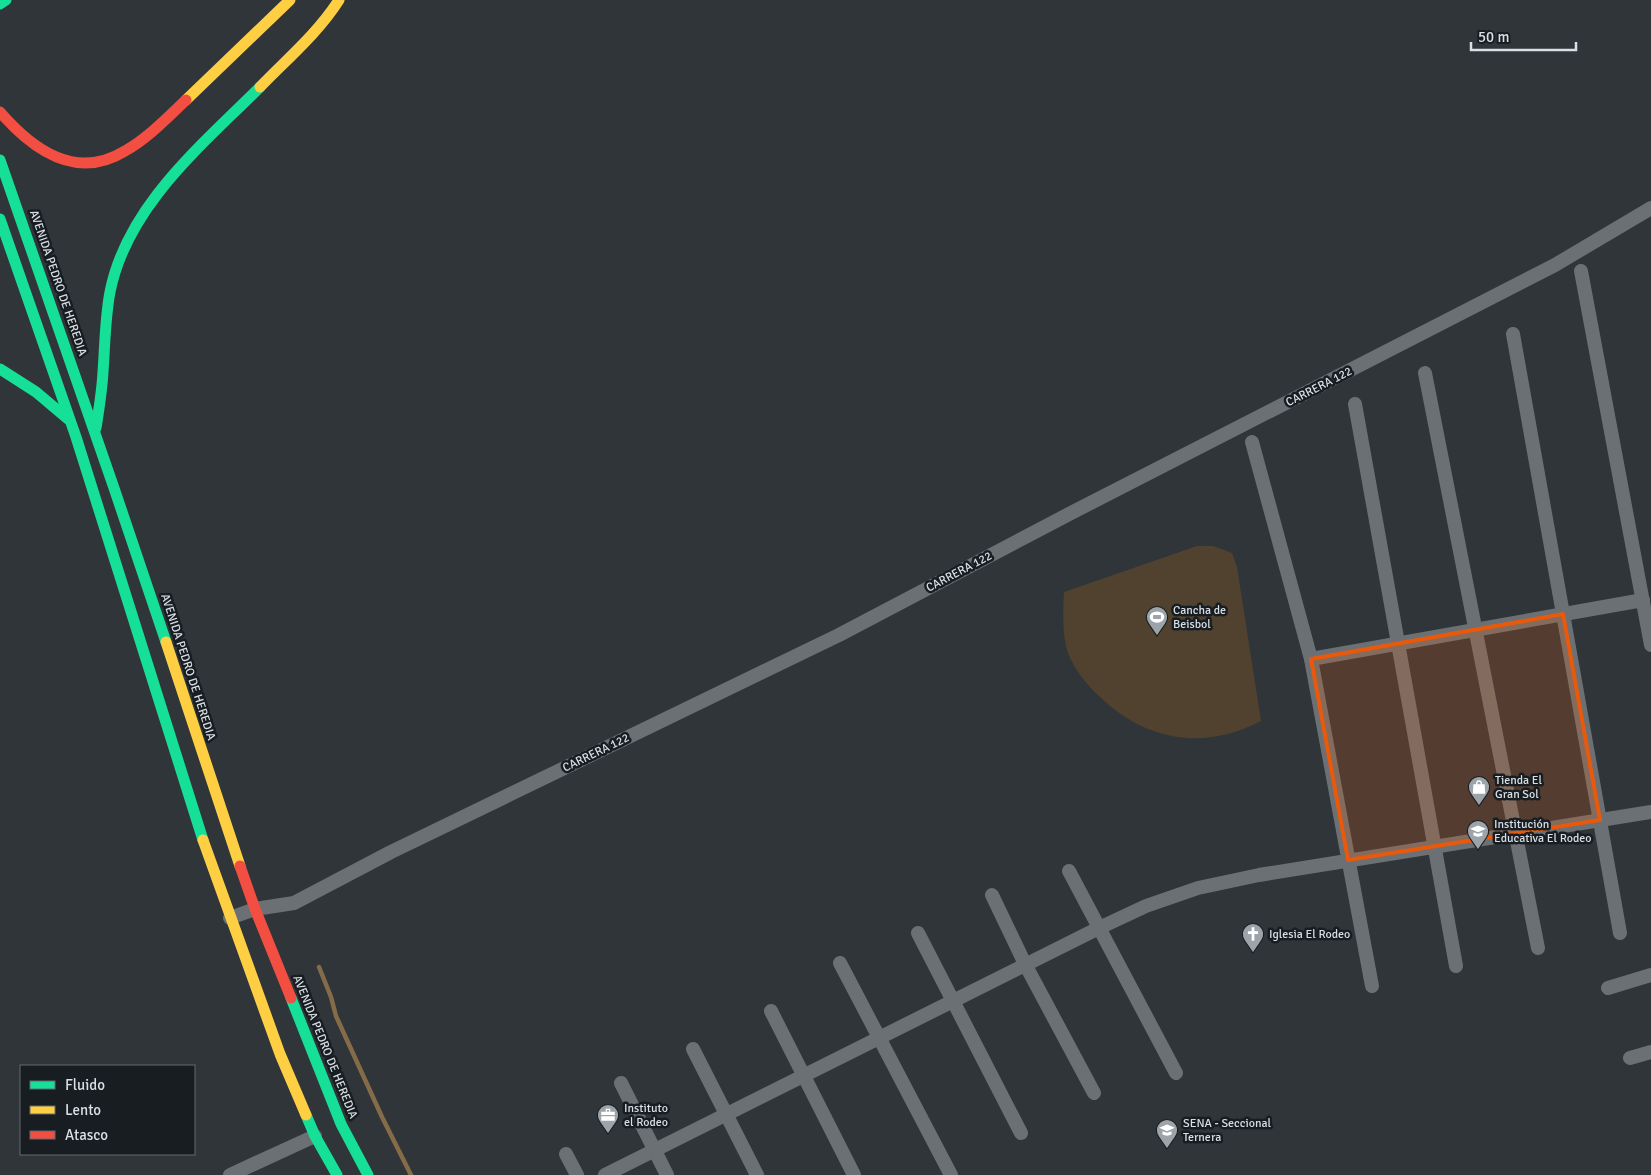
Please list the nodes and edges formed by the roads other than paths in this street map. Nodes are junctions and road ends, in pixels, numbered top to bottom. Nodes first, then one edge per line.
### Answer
1 (6, 0) edge
2 (290, 0) edge
3 (339, 0) edge
4 (0, 4) edge
5 (0, 112) edge
6 (0, 160) edge
7 (1651, 208) edge
8 (0, 219) edge
9 (1581, 271) dead end
10 (1513, 334) dead end
11 (0, 369) edge
12 (1425, 373) dead end
13 (1355, 404) dead end
14 (71, 423) junction
15 (95, 433) junction
16 (1252, 442) dead end
17 (1643, 600) junction
18 (1563, 614) junction
19 (1475, 630) junction
20 (1398, 644) junction
21 (1651, 646) edge
22 (1311, 659) junction
23 (1651, 812) edge
24 (1600, 820) junction
25 (1515, 834) junction
26 (1435, 847) junction
27 (1348, 860) junction
28 (1069, 871) dead end
29 (992, 896) dead end
30 (255, 909) junction
31 (230, 918) junction
32 (1099, 928) junction
33 (918, 933) dead end
34 (1620, 933) dead end
35 (1538, 948) dead end
36 (840, 963) dead end
37 (1025, 964) junction
38 (1456, 966) dead end
39 (1651, 976) edge
40 (1372, 986) dead end
41 (1608, 988) dead end
42 (953, 1001) junction
43 (771, 1011) dead end
44 (880, 1037) junction
45 (693, 1049) dead end
46 (1651, 1052) edge
47 (1630, 1058) dead end
48 (1176, 1073) dead end
49 (803, 1076) junction
50 (621, 1083) dead end
51 (1094, 1093) dead end
52 (725, 1115) junction
53 (1021, 1133) dead end
54 (315, 1136) junction
55 (655, 1150) junction
56 (566, 1154) dead end
57 (230, 1175) edge
58 (336, 1175) edge
59 (368, 1175) edge
60 (577, 1175) edge
61 (605, 1175) edge
62 (667, 1175) edge
63 (756, 1175) edge
64 (854, 1175) edge
65 (951, 1175) edge

1 - 4 highway
2 - 5 highway
3 - 15 highway
6 - 15 highway, AVENIDA PEDRO DE HEREDIA
7 - 30 street, CARRERA 122
8 - 14 highway
9 - 17 street
10 - 18 street
11 - 14 highway
12 - 19 street
13 - 20 street
14 - 31 highway
15 - 30 highway, AVENIDA PEDRO DE HEREDIA
16 - 22 street
17 - 18 street
17 - 21 street
18 - 19 street
18 - 24 street
19 - 20 street
19 - 25 street
20 - 22 street
20 - 26 street
22 - 27 street
23 - 24 street
24 - 25 street
24 - 34 street
25 - 26 street
25 - 35 street
26 - 27 street
26 - 38 street
27 - 32 street
27 - 40 street
28 - 32 street
29 - 37 street
30 - 31 street, CARRERA 122
30 - 59 highway, AVENIDA PEDRO DE HEREDIA
31 - 54 highway
32 - 37 street
32 - 48 street
33 - 42 street
36 - 44 street
37 - 42 street
37 - 51 street
39 - 41 street
42 - 44 street
42 - 53 street
43 - 49 street
44 - 49 street
44 - 65 street
45 - 52 street
46 - 47 street
49 - 52 street
49 - 64 street
50 - 55 street
52 - 55 street
52 - 63 street
54 - 57 street
54 - 58 highway
55 - 61 street
55 - 62 street
56 - 60 street

